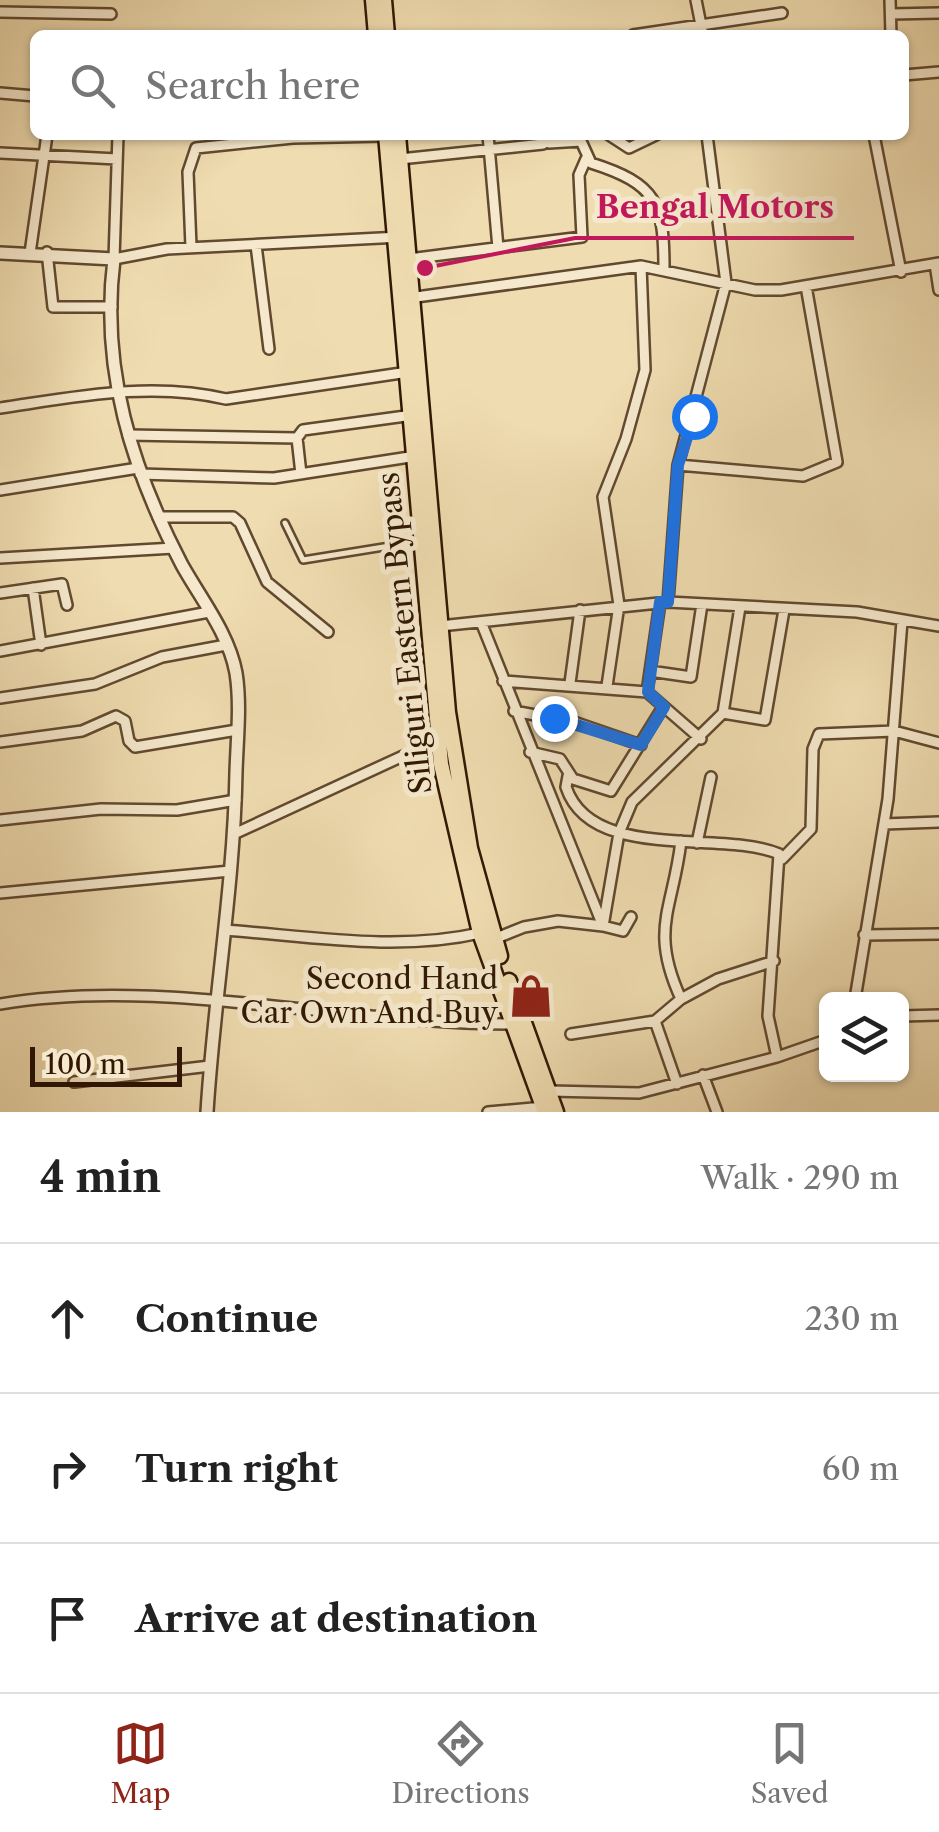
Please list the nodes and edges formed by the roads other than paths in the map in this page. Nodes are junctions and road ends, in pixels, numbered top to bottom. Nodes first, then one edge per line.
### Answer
1 (373, 0) edge
2 (384, 0) edge
3 (696, 0) edge
4 (890, 0) edge
5 (0, 12) edge
6 (782, 13) dead end
7 (939, 13) edge
8 (111, 14) dead end
9 (891, 14) junction
10 (376, 30) edge
11 (387, 30) edge
12 (703, 30) edge
13 (892, 30) edge
14 (939, 72) edge
15 (909, 75) edge
16 (0, 94) edge
17 (30, 96) edge
18 (46, 140) edge
19 (118, 140) edge
20 (195, 140) edge
21 (274, 140) edge
22 (387, 140) edge
23 (398, 140) edge
24 (489, 140) edge
25 (545, 140) edge
26 (586, 140) edge
27 (616, 140) edge
28 (645, 140) edge
29 (708, 140) edge
30 (875, 140) edge
31 (196, 148) junction
32 (490, 151) junction
33 (0, 153) edge
34 (44, 156) junction
35 (586, 158) junction
36 (117, 160) junction
37 (400, 160) junction
38 (401, 237) junction
39 (256, 244) junction
40 (191, 248) junction
41 (498, 248) junction
42 (47, 252) junction
43 (30, 253) junction
44 (0, 254) edge
45 (114, 259) junction
46 (410, 259) junction
47 (937, 264) edge
48 (641, 266) junction
49 (667, 269) junction
50 (902, 272) junction
51 (698, 276) dead end
52 (726, 284) junction
53 (806, 286) junction
54 (939, 290) edge
55 (408, 298) junction
56 (112, 307) junction
57 (269, 348) dead end
58 (408, 372) junction
59 (118, 390) junction
60 (0, 408) edge
61 (413, 415) junction
62 (128, 435) junction
63 (297, 438) junction
64 (416, 456) junction
65 (678, 465) junction
66 (138, 471) junction
67 (301, 474) junction
68 (0, 490) edge
69 (158, 517) junction
70 (285, 523) dead end
71 (424, 540) junction
72 (174, 548) junction
73 (0, 558) edge
74 (33, 588) junction
75 (0, 594) edge
76 (664, 602) junction
77 (702, 604) junction
78 (619, 605) junction
79 (67, 606) dead end
80 (740, 607) junction
81 (580, 610) junction
82 (784, 610) junction
83 (209, 612) junction
84 (902, 621) junction
85 (481, 622) junction
86 (436, 626) junction
87 (939, 626) edge
88 (328, 632) dead end
89 (41, 645) junction
90 (226, 645) junction
91 (0, 652) edge
92 (650, 670) junction
93 (503, 681) junction
94 (570, 683) junction
95 (607, 686) junction
96 (648, 692) junction
97 (0, 698) edge
98 (664, 707) junction
99 (514, 712) junction
100 (723, 713) junction
101 (237, 730) junction
102 (894, 731) junction
103 (701, 740) junction
104 (0, 742) edge
105 (939, 744) edge
106 (641, 745) junction
107 (530, 752) junction
108 (405, 755) dead end
109 (568, 776) junction
110 (711, 776) dead end
111 (236, 800) junction
112 (0, 820) edge
113 (939, 822) edge
114 (884, 824) junction
115 (620, 833) junction
116 (234, 834) junction
117 (681, 841) junction
118 (698, 843) junction
119 (782, 859) junction
120 (230, 871) junction
121 (0, 892) edge
122 (631, 917) dead end
123 (603, 926) junction
124 (224, 930) junction
125 (864, 934) junction
126 (939, 934) edge
127 (487, 936) junction
128 (774, 960) junction
129 (856, 992) edge
130 (0, 1004) edge
131 (220, 1004) junction
132 (674, 1005) junction
133 (909, 1016) edge
134 (939, 1016) edge
135 (655, 1022) junction
136 (514, 1024) junction
137 (571, 1034) dead end
138 (819, 1042) edge
139 (777, 1057) junction
140 (210, 1066) junction
141 (703, 1075) junction
142 (74, 1082) dead end
143 (677, 1084) junction
144 (550, 1091) junction
145 (549, 1110) edge
146 (207, 1112) edge
147 (488, 1112) edge
148 (717, 1112) edge

1 - 10 main road
2 - 11 main road
3 - 12 street
4 - 9 street
5 - 8 street
6 - 12 street
7 - 9 street
9 - 13 street
14 - 15 street
16 - 17 street
18 - 34 street
19 - 36 street
20 - 31 street
21 - 31 street
22 - 38 main road, Siliguri Eastern Bypass
23 - 37 main road, Siliguri Eastern Bypass
24 - 32 street
25 - 32 street
26 - 35 street
27 - 28 street
29 - 52 street
30 - 50 street
31 - 40 street
32 - 37 street
32 - 41 street
33 - 34 street
34 - 36 street
34 - 43 street
35 - 41 street
35 - 49 street
36 - 45 street
37 - 38 main road, Siliguri Eastern Bypass
38 - 39 street
38 - 46 main road, Siliguri Eastern Bypass
38 - 55 main road, Siliguri Eastern Bypass
39 - 40 street
39 - 57 street
40 - 45 street
41 - 46 street
42 - 43 street
42 - 45 street
42 - 56 street
43 - 44 street
45 - 56 street
46 - 55 main road, Siliguri Eastern Bypass
47 - 50 street
47 - 54 street
48 - 49 street
48 - 55 street
48 - 78 street
49 - 51 street
49 - 52 street
50 - 53 street
52 - 53 street
52 - 65 street
53 - 65 street
55 - 58 main road, Siliguri Eastern Bypass
55 - 86 main road, Siliguri Eastern Bypass
56 - 59 street
58 - 59 street
58 - 61 main road, Siliguri Eastern Bypass
59 - 60 street
59 - 62 street
61 - 63 street
61 - 64 main road, Siliguri Eastern Bypass
62 - 63 street
62 - 66 street
63 - 67 street
64 - 67 street
64 - 71 main road, Siliguri Eastern Bypass
65 - 76 street
66 - 67 street
66 - 68 street
66 - 69 street
69 - 72 street
69 - 88 street
70 - 71 lane
71 - 86 main road, Siliguri Eastern Bypass
72 - 73 street
72 - 83 street
74 - 75 street
74 - 79 street
74 - 89 street
76 - 77 street
76 - 78 street
76 - 92 street
77 - 80 street
77 - 92 street
78 - 81 street
78 - 95 street
80 - 82 street
80 - 100 street
81 - 85 street
81 - 94 street
82 - 84 street
82 - 100 street
83 - 89 street
83 - 90 street
84 - 87 street
84 - 102 street
85 - 86 street
85 - 93 street
86 - 127 main road, Siliguri Eastern Bypass
89 - 91 street
90 - 97 street
90 - 101 street
92 - 96 street
93 - 94 street
93 - 99 street
94 - 95 street
95 - 96 street
96 - 98 street
98 - 103 street
98 - 106 street
99 - 106 street
99 - 107 street
100 - 103 street
101 - 104 street
101 - 111 street
102 - 105 street
102 - 114 street
102 - 119 street
103 - 115 street
106 - 109 street
107 - 109 street
107 - 123 street
108 - 116 street
109 - 115 street
110 - 118 street
111 - 112 street
111 - 116 street
113 - 114 street
114 - 125 street
115 - 117 street
115 - 123 street
116 - 120 street
117 - 118 street
117 - 132 street
118 - 119 street
119 - 128 street
120 - 121 street
120 - 124 street
122 - 123 street
123 - 127 street
124 - 127 street
124 - 131 street
125 - 126 street
125 - 129 street
127 - 136 main road, Siliguri Eastern Bypass
127 - 144 main road, Siliguri Eastern Bypass
128 - 132 street
128 - 139 street
130 - 131 street
131 - 136 street
131 - 140 street
132 - 135 street
133 - 134 street
135 - 137 street
135 - 143 street
136 - 145 main road, Siliguri Eastern Bypass
138 - 139 street
139 - 141 street
140 - 142 street
140 - 146 street
141 - 143 street
141 - 148 street
143 - 144 street
144 - 145 main road, Siliguri Eastern Bypass
145 - 147 street

